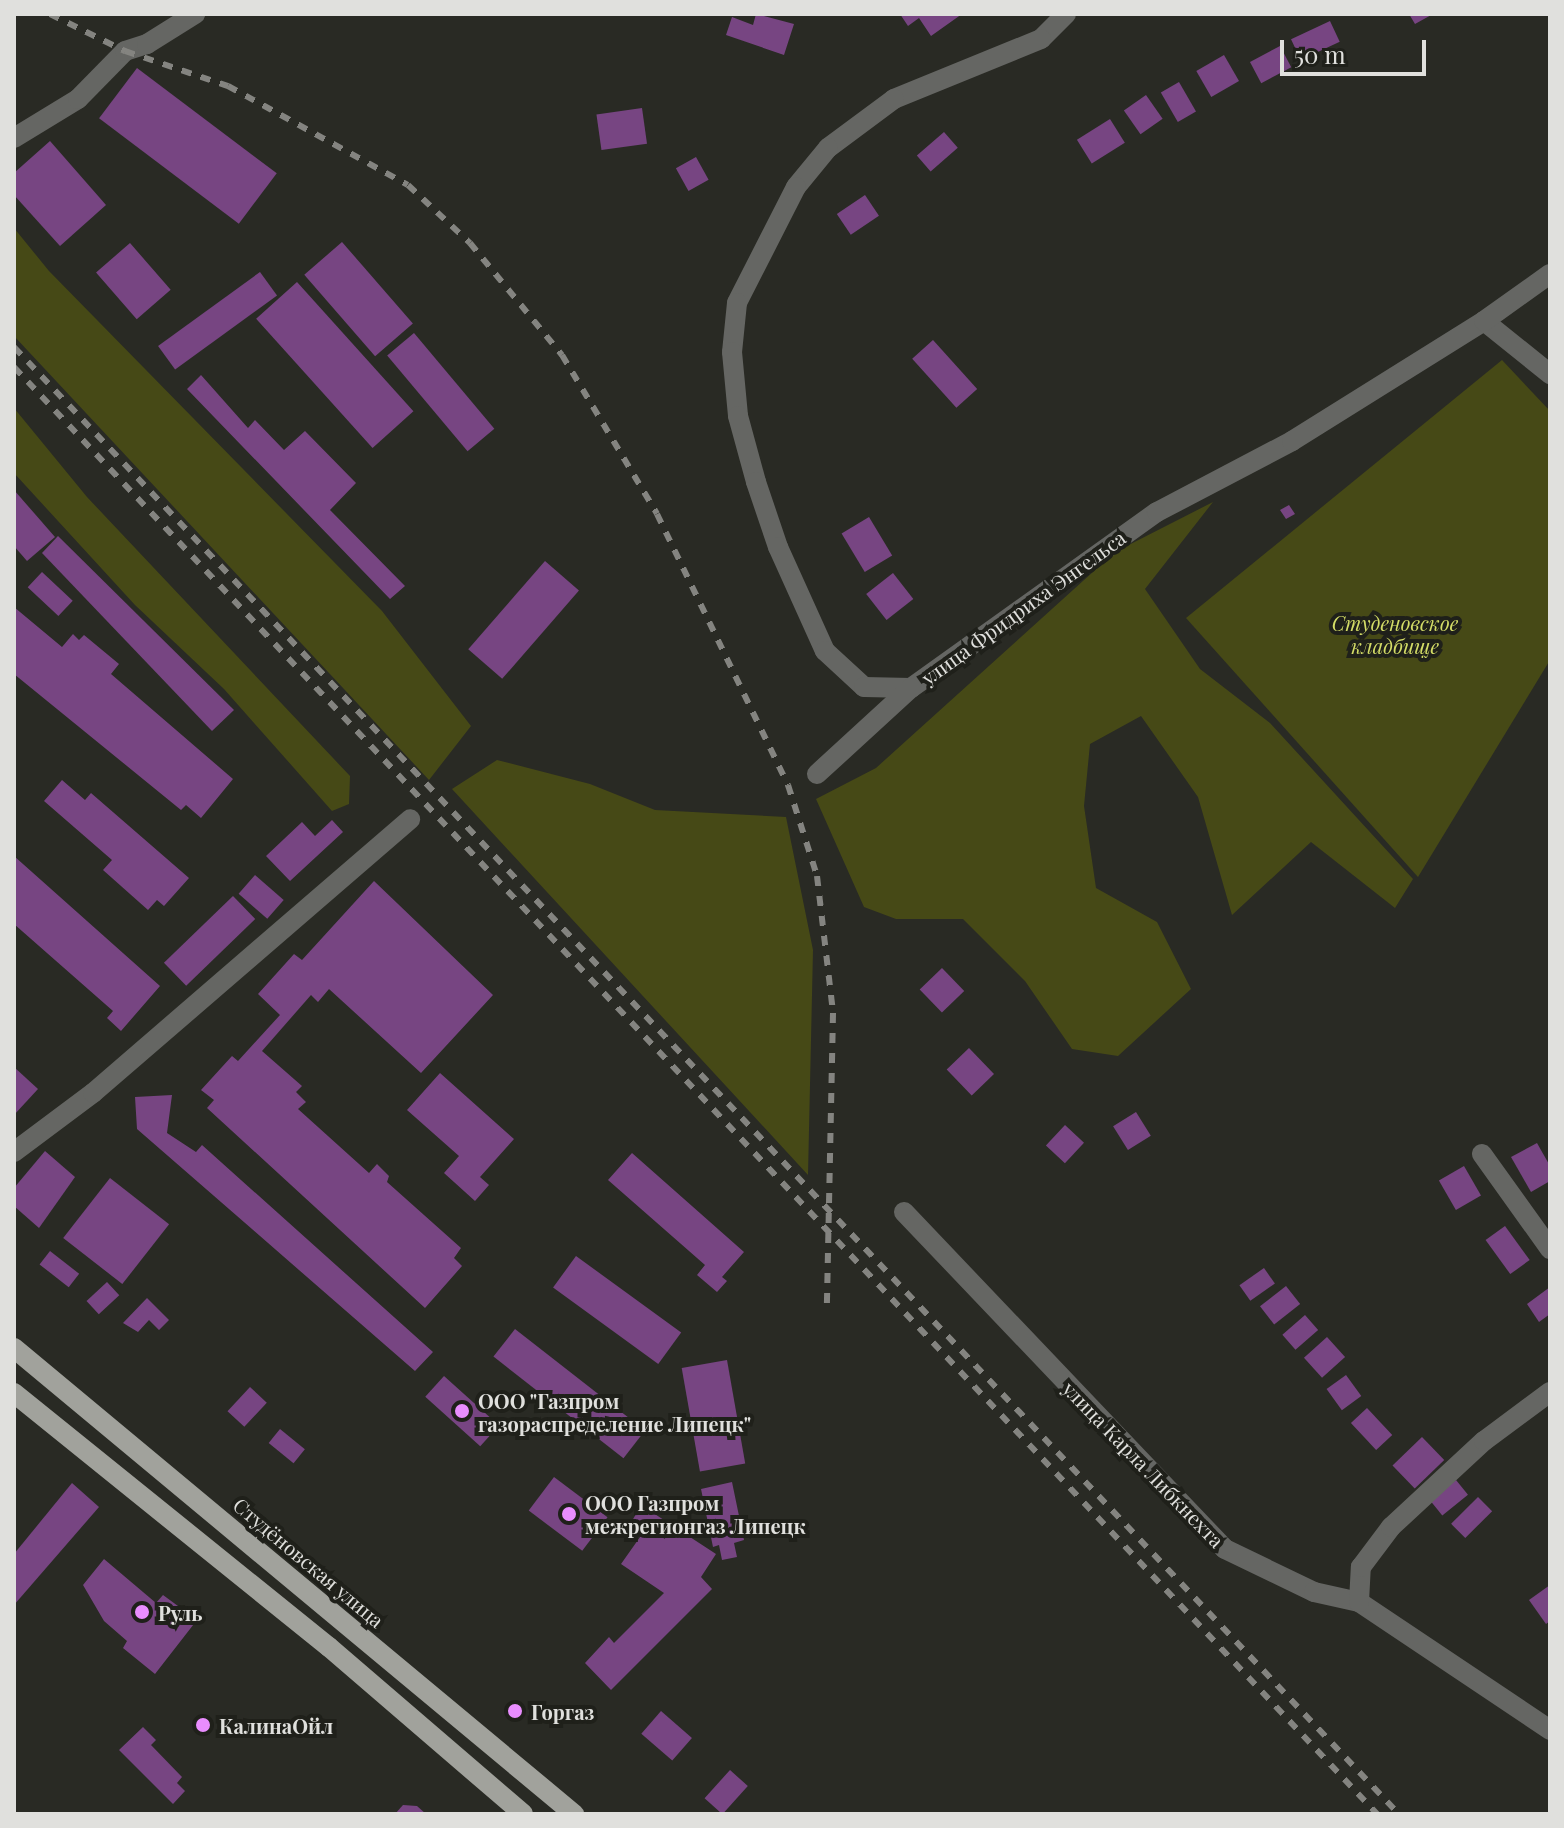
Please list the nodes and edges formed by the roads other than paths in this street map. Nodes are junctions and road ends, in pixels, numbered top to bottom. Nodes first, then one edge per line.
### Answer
1 (195, 14) edge
2 (1066, 14) edge
3 (14, 138) edge
4 (1550, 274) edge
5 (1484, 321) junction
6 (1550, 374) edge
7 (911, 688) junction
8 (817, 774) dead end
9 (410, 819) dead end
10 (14, 1152) edge
11 (1482, 1154) dead end
12 (904, 1212) dead end
13 (1550, 1249) edge
14 (14, 1348) edge
15 (1550, 1392) edge
16 (14, 1393) edge
17 (1359, 1602) junction
18 (1550, 1730) edge
19 (523, 1814) edge
20 (574, 1814) edge

1 - 3 street
2 - 7 street, улица Фридриха Энгельса
4 - 5 street, улица Фридриха Энгельса
5 - 6 street
5 - 7 street, улица Фридриха Энгельса
7 - 8 street
9 - 10 street
11 - 13 street
12 - 17 street, улица Карла Либкнехта
14 - 20 main road, Студёновская улица
15 - 17 street
16 - 19 main road
17 - 18 street, улица Карла Либкнехта

